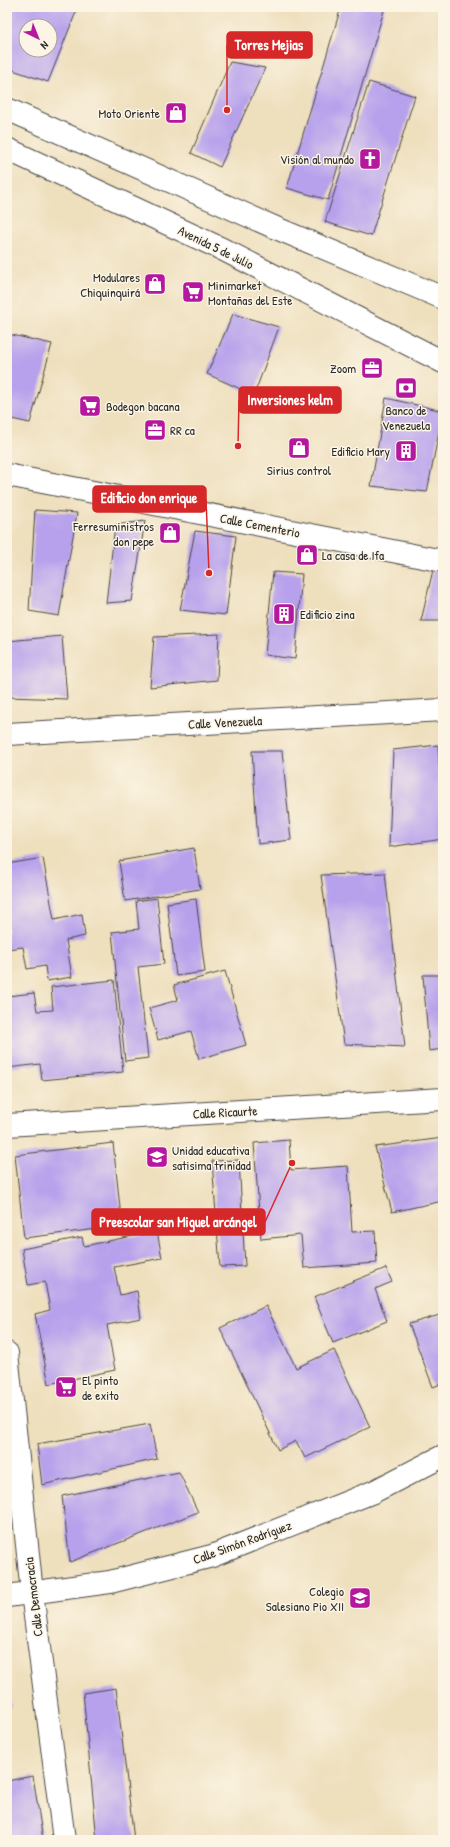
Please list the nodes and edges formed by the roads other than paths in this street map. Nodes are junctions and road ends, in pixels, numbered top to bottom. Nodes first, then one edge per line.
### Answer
1 (7, 109) edge
2 (7, 149) edge
3 (443, 298) edge
4 (443, 362) edge
5 (7, 475) edge
6 (443, 561) edge
7 (443, 710) edge
8 (7, 734) edge
9 (443, 1099) edge
10 (7, 1125) edge
11 (7, 1353) edge
12 (443, 1456) edge
13 (32, 1593) junction
14 (7, 1596) edge
15 (64, 1840) edge

1 - 3 street
2 - 4 street, Avenida 5 de Julio
5 - 6 street, Calle Cementerio
7 - 8 street, Calle Venezuela
9 - 10 street, Calle Ricaurte
11 - 13 street, Calle Democracia
12 - 13 street, Calle Simón Rodríguez
13 - 14 street, Calle Simón Rodríguez
13 - 15 street, Calle Democracia

